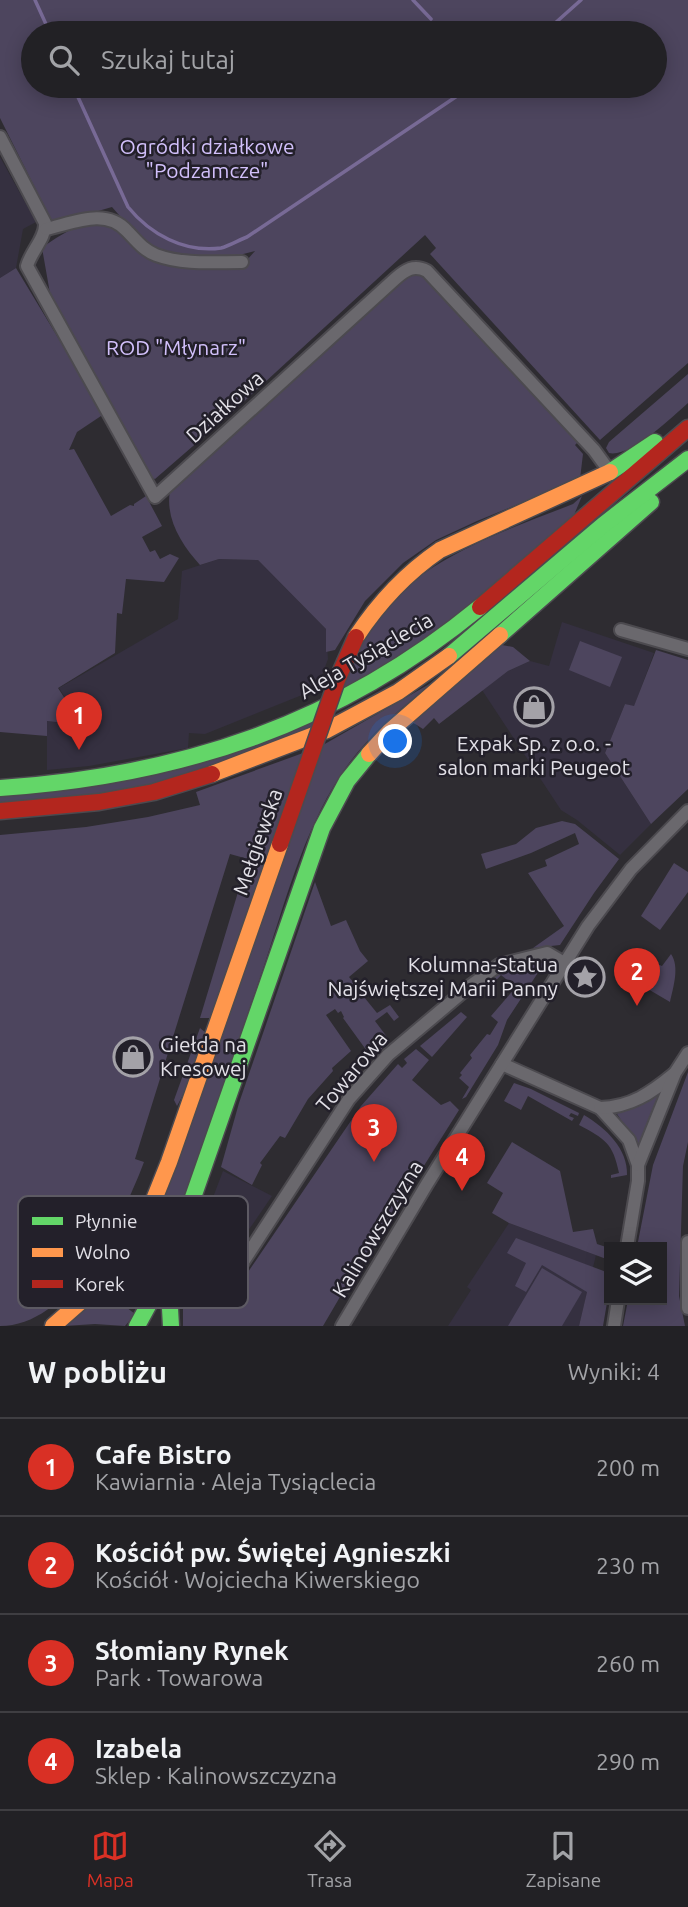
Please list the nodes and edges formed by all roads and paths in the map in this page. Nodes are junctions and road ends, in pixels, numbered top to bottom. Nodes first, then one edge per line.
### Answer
1 (0, 136) edge
2 (46, 229) junction
3 (242, 262) dead end
4 (688, 420) edge
5 (688, 428) edge
6 (688, 459) edge
7 (688, 467) edge
8 (610, 472) junction
9 (621, 630) dead end
10 (688, 649) edge
11 (0, 788) edge
12 (0, 811) edge
13 (688, 811) edge
14 (564, 963) junction
15 (688, 1053) edge
16 (502, 1064) junction
17 (675, 1073) junction
18 (600, 1108) junction
19 (638, 1166) junction
20 (158, 1196) edge
21 (193, 1196) edge
22 (627, 1242) edge
23 (688, 1242) edge
24 (248, 1254) edge
25 (617, 1305) edge
26 (75, 1308) edge
27 (148, 1308) edge
28 (170, 1308) edge
29 (688, 1308) edge
30 (53, 1326) edge
31 (137, 1326) edge
32 (171, 1326) edge
33 (342, 1326) edge
34 (614, 1326) edge

1 - 2 street
2 - 3 street
2 - 8 street, Działkowa
4 - 8 main road, Mełgiewska
5 - 11 main road, Aleja Tysiąclecia
6 - 12 main road, Aleja Tysiąclecia
7 - 21 main road
8 - 20 main road, Mełgiewska, bridge
9 - 10 street
13 - 14 street, Kalinowszczyzna
14 - 16 street, Kalinowszczyzna
14 - 24 street, Towarowa
15 - 17 street
16 - 18 street
16 - 33 street, Kalinowszczyzna
17 - 18 street
17 - 19 street
18 - 19 street
19 - 22 street
23 - 29 street
25 - 34 street
26 - 30 main road, Mełgiewska, bridge
27 - 31 main road
28 - 32 main road

